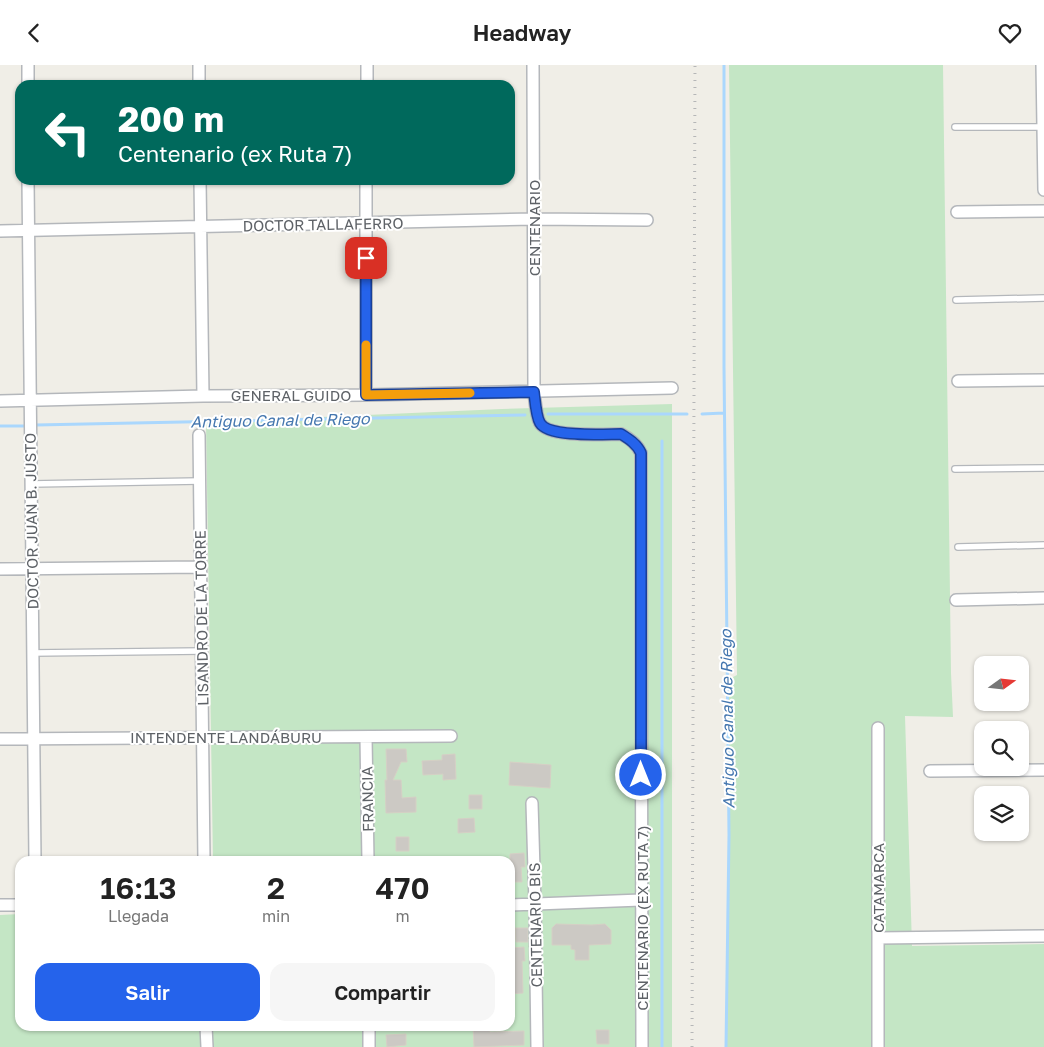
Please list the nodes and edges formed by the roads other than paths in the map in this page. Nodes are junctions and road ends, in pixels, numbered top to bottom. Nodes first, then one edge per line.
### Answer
1 (28, 65) edge
2 (199, 65) edge
3 (367, 65) edge
4 (533, 65) edge
5 (1042, 65) edge
6 (28, 80) edge
7 (199, 80) edge
8 (367, 80) edge
9 (955, 127) dead end
10 (1043, 127) junction
11 (28, 185) edge
12 (200, 185) edge
13 (366, 185) edge
14 (1044, 190) edge
15 (1044, 211) edge
16 (957, 212) dead end
17 (534, 219) junction
18 (647, 220) dead end
19 (366, 223) junction
20 (201, 227) junction
21 (0, 231) edge
22 (29, 231) junction
23 (1044, 298) edge
24 (956, 300) dead end
25 (1044, 380) edge
26 (958, 381) dead end
27 (672, 388) dead end
28 (534, 392) junction
29 (366, 395) junction
30 (203, 396) junction
31 (30, 400) junction
32 (0, 401) edge
33 (199, 435) dead end
34 (1044, 468) edge
35 (956, 469) dead end
36 (200, 481) junction
37 (30, 484) junction
38 (1044, 545) edge
39 (958, 547) dead end
40 (201, 567) junction
41 (0, 569) edge
42 (32, 569) junction
43 (1044, 598) edge
44 (956, 600) dead end
45 (202, 651) junction
46 (32, 653) junction
47 (878, 728) dead end
48 (451, 736) dead end
49 (366, 737) junction
50 (33, 738) junction
51 (203, 738) junction
52 (0, 739) edge
53 (1044, 769) edge
54 (930, 771) dead end
55 (532, 803) dead end
56 (35, 856) edge
57 (204, 856) edge
58 (368, 856) edge
59 (641, 900) junction
60 (535, 904) junction
61 (0, 905) edge
62 (15, 905) edge
63 (515, 905) edge
64 (1044, 936) edge
65 (878, 938) junction
66 (206, 1031) edge
67 (369, 1031) edge
68 (207, 1047) edge
69 (369, 1047) edge
70 (537, 1047) edge
71 (642, 1047) edge
72 (878, 1047) edge

1 - 6 street
2 - 7 street
3 - 8 street
4 - 17 street, CENTENARIO
5 - 10 street
9 - 10 lane
10 - 14 street
11 - 22 street, DOCTOR JUAN B. JUSTO
12 - 20 street
13 - 19 street
15 - 16 street
17 - 18 street, DOCTOR TALLAFERRO
17 - 19 street, DOCTOR TALLAFERRO
17 - 28 street, CENTENARIO
19 - 20 street, DOCTOR TALLAFERRO
19 - 29 street
20 - 22 street, DOCTOR TALLAFERRO
20 - 30 street
21 - 22 street, DOCTOR TALLAFERRO
22 - 31 street, DOCTOR JUAN B. JUSTO
23 - 24 lane
25 - 26 street
27 - 28 street, GENERAL GUIDO
28 - 29 street, GENERAL GUIDO
28 - 59 street, CENTENARIO (EX RUTA 7)
29 - 30 street, GENERAL GUIDO
30 - 31 street, GENERAL GUIDO
31 - 32 street, GENERAL GUIDO
31 - 37 street, DOCTOR JUAN B. JUSTO
33 - 36 street, LISANDRO DE LA TORRE
34 - 35 lane
36 - 37 lane
36 - 40 street, LISANDRO DE LA TORRE
37 - 42 street, DOCTOR JUAN B. JUSTO
38 - 39 lane
40 - 42 street
40 - 45 street, LISANDRO DE LA TORRE
41 - 42 street
42 - 46 street, DOCTOR JUAN B. JUSTO
43 - 44 street
45 - 46 lane
45 - 51 street, LISANDRO DE LA TORRE
46 - 50 street, DOCTOR JUAN B. JUSTO
47 - 65 street, CATAMARCA
48 - 49 street, INTENDENTE LANDÁBURU
49 - 51 street, INTENDENTE LANDÁBURU
49 - 58 street, FRANCIA
50 - 51 street, INTENDENTE LANDÁBURU
50 - 52 street, INTENDENTE LANDÁBURU
50 - 56 street, DOCTOR JUAN B. JUSTO
51 - 57 street, LISANDRO DE LA TORRE
53 - 54 street
55 - 60 street, CENTENARIO BIS
59 - 60 street
59 - 71 street, CENTENARIO (EX RUTA 7)
60 - 63 street
60 - 70 street, CENTENARIO BIS
61 - 62 street
64 - 65 street
65 - 72 street, CATAMARCA
66 - 68 street
67 - 69 street

